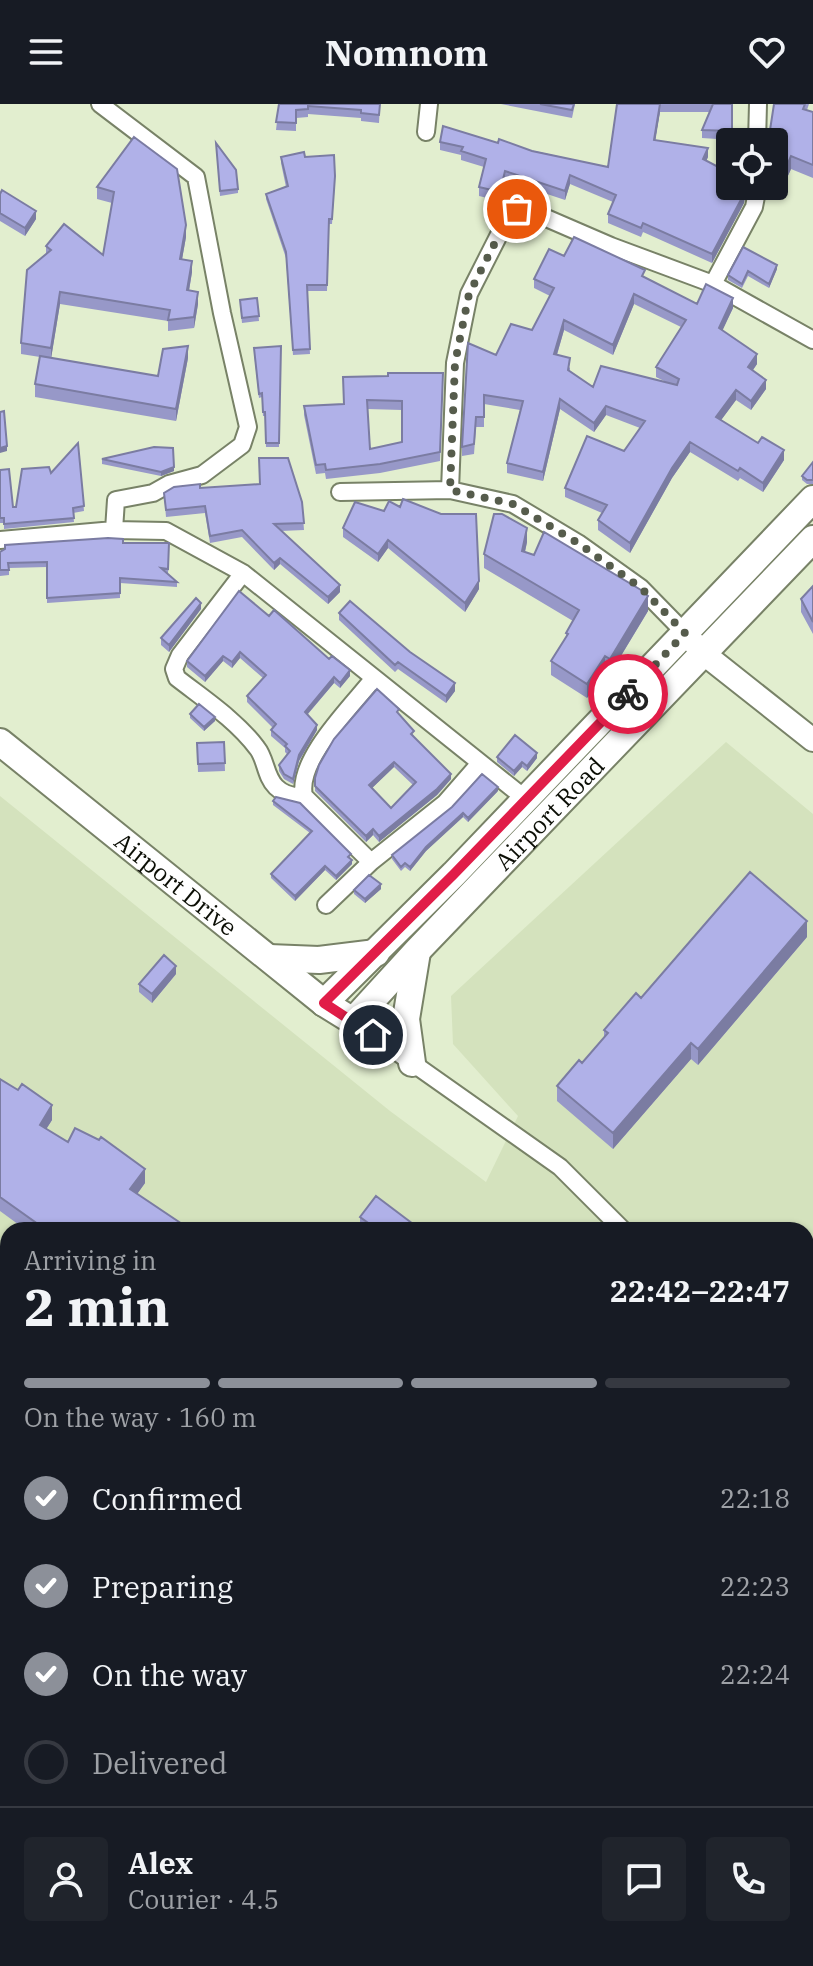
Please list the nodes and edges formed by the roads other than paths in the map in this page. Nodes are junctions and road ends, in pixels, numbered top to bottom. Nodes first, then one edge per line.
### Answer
1 (100, 104) edge
2 (429, 104) edge
3 (758, 104) edge
4 (757, 128) edge
5 (426, 132) dead end
6 (755, 200) edge
7 (713, 284) junction
8 (813, 340) edge
9 (450, 490) junction
10 (340, 492) dead end
11 (813, 499) edge
12 (114, 530) junction
13 (813, 539) edge
14 (0, 540) edge
15 (243, 573) junction
16 (685, 633) junction
17 (703, 653) junction
18 (374, 678) junction
19 (813, 740) edge
20 (0, 742) edge
21 (480, 763) junction
22 (304, 796) junction
23 (527, 800) junction
24 (371, 862) junction
25 (326, 905) dead end
26 (417, 951) junction
27 (376, 953) junction
28 (269, 958) junction
29 (324, 1003) junction
30 (353, 1021) junction
31 (412, 1063) junction
32 (615, 1222) edge

1 - 12 street
2 - 5 street
3 - 4 street
6 - 7 street
7 - 8 street
7 - 9 street
9 - 10 street
9 - 16 street
11 - 16 main road, Airport Road
12 - 14 street
12 - 15 street
13 - 17 main road, Airport Road
15 - 18 street
15 - 22 street
16 - 17 street
16 - 23 main road, Airport Road
17 - 19 street
17 - 26 main road, Airport Road
18 - 21 street
18 - 22 street
20 - 28 main road, Airport Drive
21 - 23 street
21 - 24 street
22 - 24 street
23 - 27 main road, Airport Road
24 - 25 street
26 - 30 main road, Airport Road
26 - 31 main road
27 - 28 main road
27 - 29 main road, Airport Road
28 - 29 main road, Airport Drive
29 - 30 main road, Airport Drive
30 - 31 street
31 - 32 street

